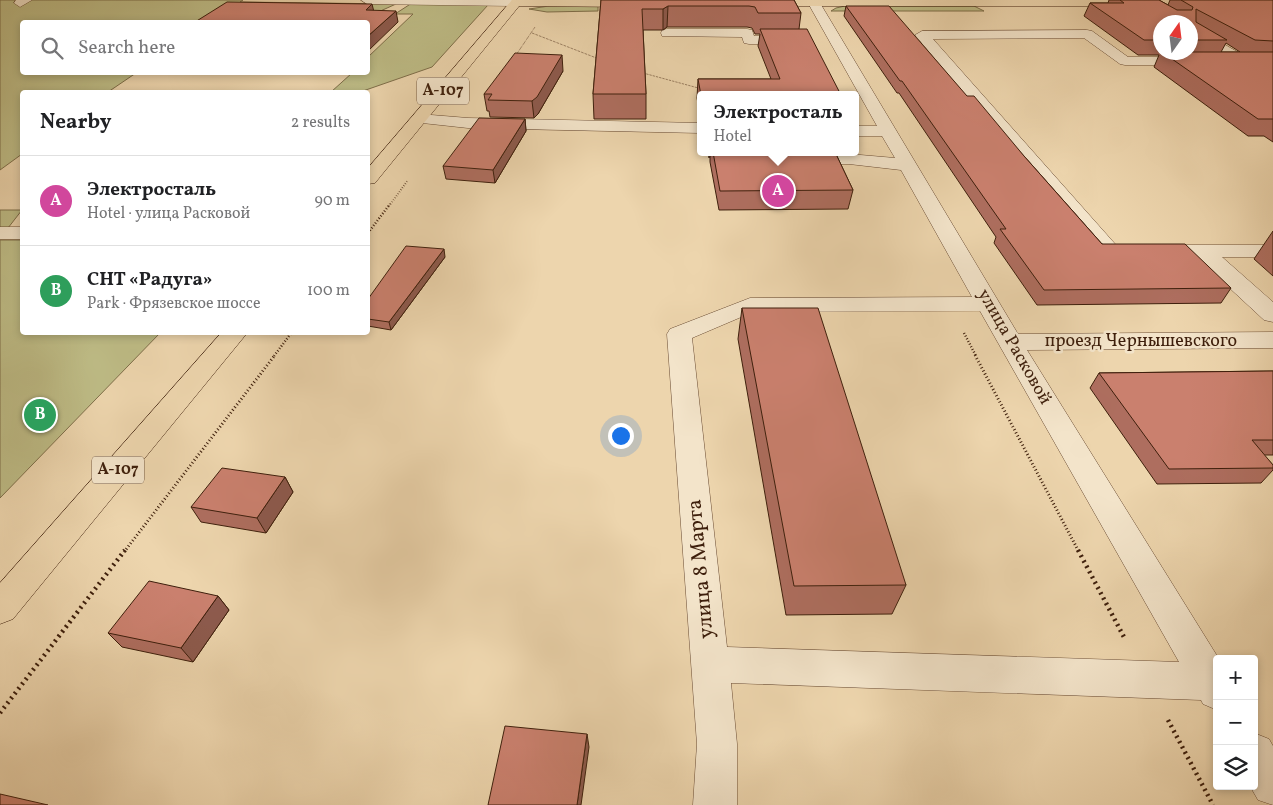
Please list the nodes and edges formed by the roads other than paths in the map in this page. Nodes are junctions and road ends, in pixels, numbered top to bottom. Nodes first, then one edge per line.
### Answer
1 (367, 0) edge
2 (408, 0) edge
3 (518, 1) edge
4 (596, 1) edge
5 (647, 2) edge
6 (744, 2) edge
7 (814, 2) junction
8 (1144, 2) junction
9 (1273, 2) edge
10 (1163, 13) edge
11 (667, 33) dead end
12 (1198, 34) edge
13 (836, 40) junction
14 (1243, 61) junction
15 (1273, 61) edge
16 (1273, 78) edge
17 (419, 119) junction
18 (697, 128) edge
19 (859, 131) edge
20 (888, 131) junction
21 (779, 158) edge
22 (909, 165) junction
23 (370, 177) edge
24 (0, 233) edge
25 (20, 233) edge
26 (1202, 251) junction
27 (1273, 251) edge
28 (988, 304) junction
29 (1273, 315) edge
30 (233, 335) edge
31 (1273, 340) edge
32 (1010, 342) junction
33 (0, 608) edge
34 (710, 664) junction
35 (1213, 684) edge
36 (1213, 686) edge
37 (1258, 761) edge
38 (1273, 785) edge
39 (715, 805) edge

1 - 2 street
2 - 3 street
3 - 4 main road
3 - 17 main road, А-107
4 - 5 main road
6 - 7 main road
7 - 8 main road
7 - 13 street, улица Расковой
8 - 9 main road
8 - 10 street
11 - 13 street
12 - 14 street
13 - 20 street, улица Расковой
14 - 15 street
14 - 16 street
14 - 26 street
17 - 18 street
17 - 23 main road, А-107
19 - 20 street
20 - 22 street, улица Расковой
21 - 22 street
22 - 28 street, улица Расковой
24 - 25 street
26 - 27 street
26 - 29 street
28 - 32 street, улица Расковой
28 - 34 street, улица 8 Марта
30 - 33 main road, А-107
31 - 32 street, проезд Чернышевского
32 - 35 street, улица Расковой
34 - 36 street
34 - 39 street, улица 8 Марта
37 - 38 street

